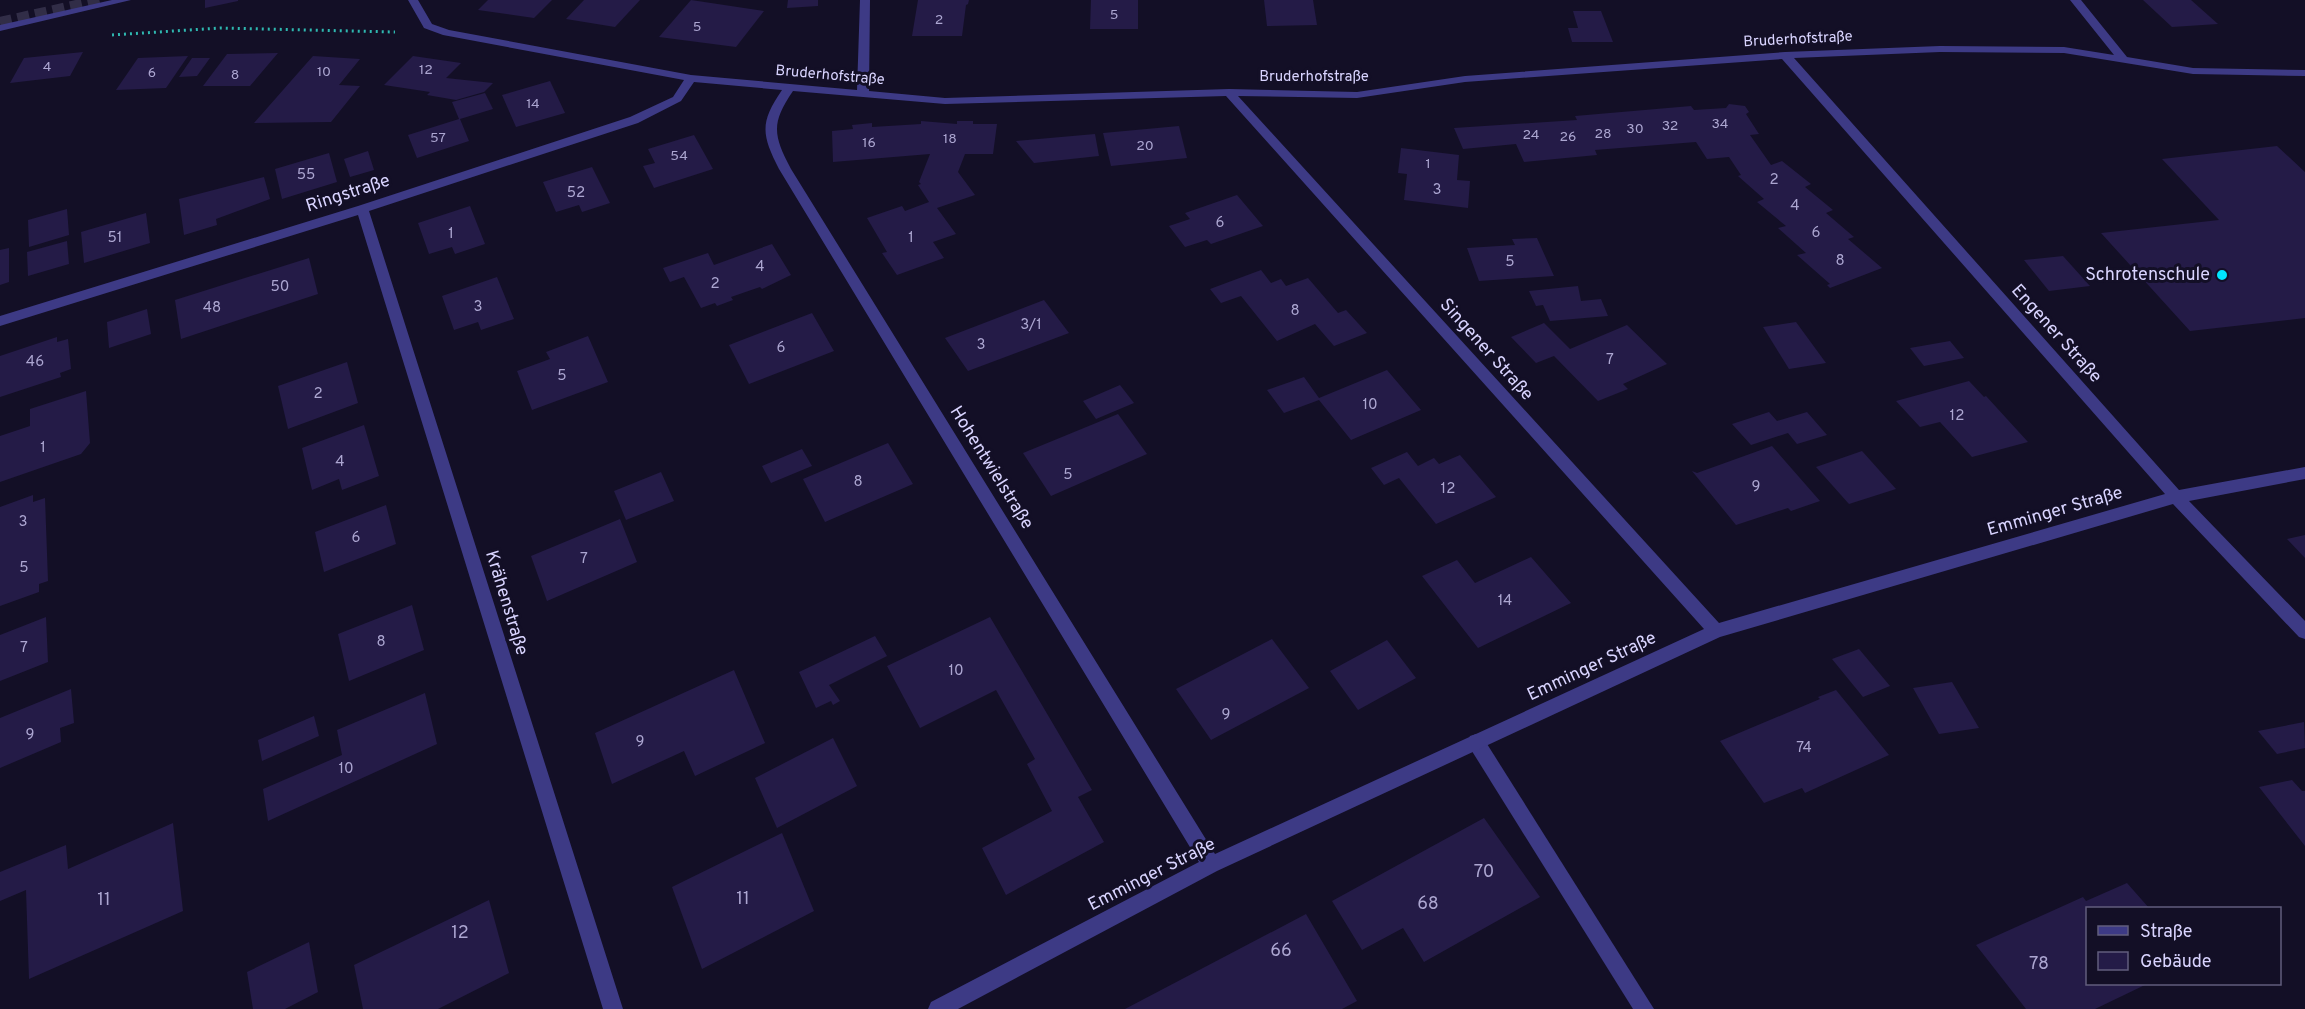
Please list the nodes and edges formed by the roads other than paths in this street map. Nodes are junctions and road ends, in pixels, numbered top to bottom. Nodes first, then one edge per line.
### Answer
1 (126, 0) edge
2 (413, 0) edge
3 (866, 0) edge
4 (2075, 0) edge
5 (0, 28) edge
6 (1785, 55) junction
7 (2122, 58) junction
8 (2305, 73) edge
9 (691, 78) junction
10 (790, 87) junction
11 (1229, 93) junction
12 (863, 94) junction
13 (362, 209) junction
14 (0, 321) edge
15 (2305, 473) edge
16 (2176, 497) junction
17 (1716, 631) junction
18 (2305, 632) edge
19 (1476, 742) junction
20 (1211, 865) junction
21 (613, 1009) edge
22 (938, 1009) edge
23 (1644, 1009) edge

1 - 5 street
2 - 9 street, Bruderhofstraße
3 - 12 street
4 - 7 street
6 - 7 street, Bruderhofstraße
6 - 11 street, Bruderhofstraße
6 - 16 street, Engener Straße
7 - 8 street, Bruderhofstraße
9 - 10 street, Bruderhofstraße
9 - 13 street, Ringstraße
10 - 12 street, Bruderhofstraße
10 - 20 street, Hohentwielstraße
11 - 12 street, Bruderhofstraße
11 - 17 street, Singener Straße
13 - 14 street, Ringstraße
13 - 21 street, Krähenstraße
15 - 16 street, Emminger Straße
16 - 17 street, Emminger Straße
16 - 18 street, Engener Straße
17 - 19 street, Emminger Straße
19 - 20 street, Emminger Straße
19 - 23 street
20 - 22 street, Emminger Straße

